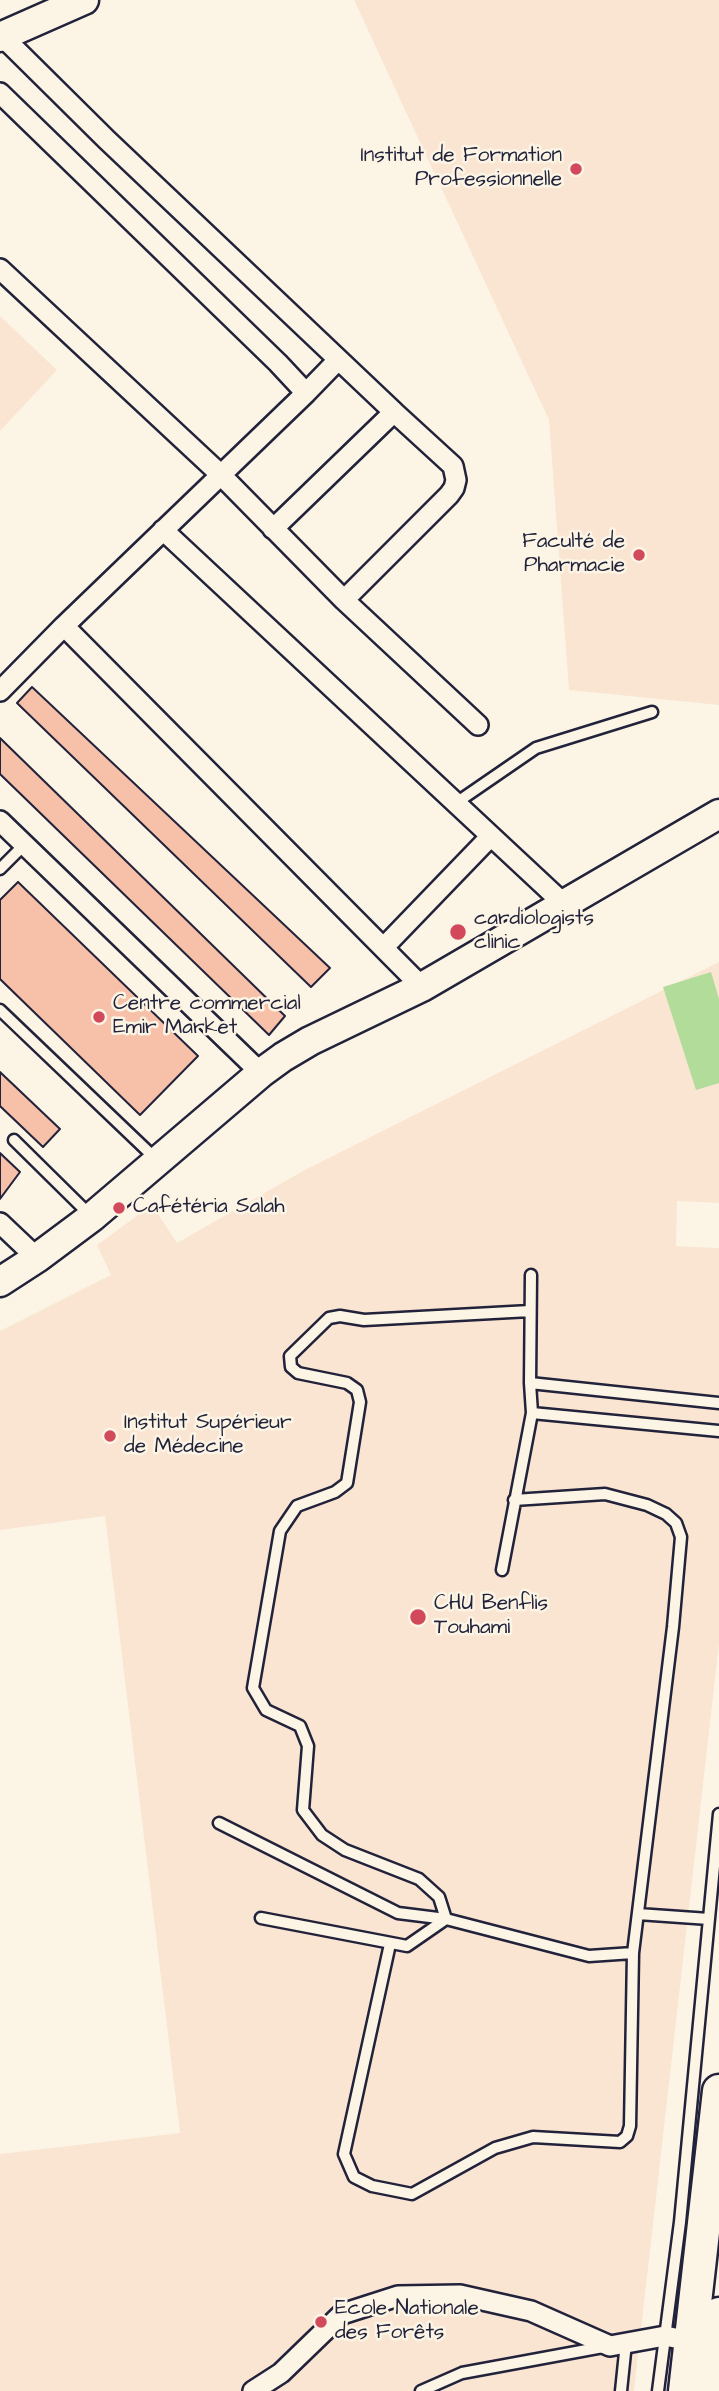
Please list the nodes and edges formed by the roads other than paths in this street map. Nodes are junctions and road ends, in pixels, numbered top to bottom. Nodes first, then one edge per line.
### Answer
1 (71, 3) edge
2 (1, 36) edge
3 (0, 93) edge
4 (0, 269) edge
5 (338, 360) junction
6 (306, 393) junction
7 (394, 412) junction
8 (220, 474) junction
9 (273, 529) junction
10 (163, 530) junction
11 (344, 600) junction
12 (64, 626) junction
13 (0, 691) edge
14 (652, 712) dead end
15 (478, 725) dead end
16 (456, 803) junction
17 (719, 814) edge
18 (0, 821) edge
19 (491, 836) junction
20 (23, 846) junction
21 (0, 869) edge
22 (564, 904) junction
23 (384, 947) junction
24 (422, 987) junction
25 (0, 1010) edge
26 (261, 1073) junction
27 (14, 1140) dead end
28 (158, 1160) junction
29 (92, 1217) junction
30 (0, 1223) edge
31 (37, 1258) junction
32 (531, 1275) dead end
33 (0, 1282) edge
34 (530, 1311) junction
35 (530, 1383) junction
36 (719, 1403) edge
37 (531, 1413) junction
38 (719, 1431) edge
39 (514, 1500) junction
40 (502, 1570) dead end
41 (719, 1814) edge
42 (219, 1823) dead end
43 (638, 1914) junction
44 (261, 1918) dead end
45 (446, 1919) junction
46 (709, 1919) junction
47 (390, 1944) junction
48 (633, 1953) junction
49 (719, 2091) edge
50 (719, 2314) edge
51 (618, 2344) junction
52 (698, 2346) edge
53 (253, 2391) edge
54 (421, 2391) edge
55 (621, 2391) edge
56 (658, 2391) edge
57 (684, 2391) edge
58 (711, 2391) edge

1 - 2 street
2 - 5 street
3 - 6 street
4 - 8 street
5 - 6 street
5 - 7 street
6 - 8 street
7 - 9 street
7 - 11 street
8 - 9 street
8 - 10 street
9 - 11 street
10 - 12 street
10 - 16 street
11 - 15 street
12 - 13 street
12 - 23 street
14 - 16 lane
16 - 19 street
17 - 22 street
18 - 20 street
19 - 22 street
19 - 23 street
20 - 21 lane
20 - 26 street
22 - 24 street
23 - 24 street
24 - 26 street
25 - 28 lane
26 - 28 street
27 - 29 lane
28 - 29 street
29 - 31 street
30 - 31 street
31 - 33 street
32 - 34 lane
34 - 35 lane
34 - 45 lane
35 - 36 lane
35 - 37 lane
37 - 38 lane
37 - 39 lane
39 - 40 lane
39 - 43 lane
41 - 46 lane
42 - 45 lane
43 - 46 lane
43 - 48 lane
44 - 47 lane
45 - 47 lane
45 - 48 lane
46 - 52 lane
47 - 48 lane
49 - 52 main road
50 - 52 main road
51 - 52 street
51 - 53 street
51 - 54 lane
51 - 55 lane
52 - 56 lane
52 - 57 main road
52 - 58 main road

